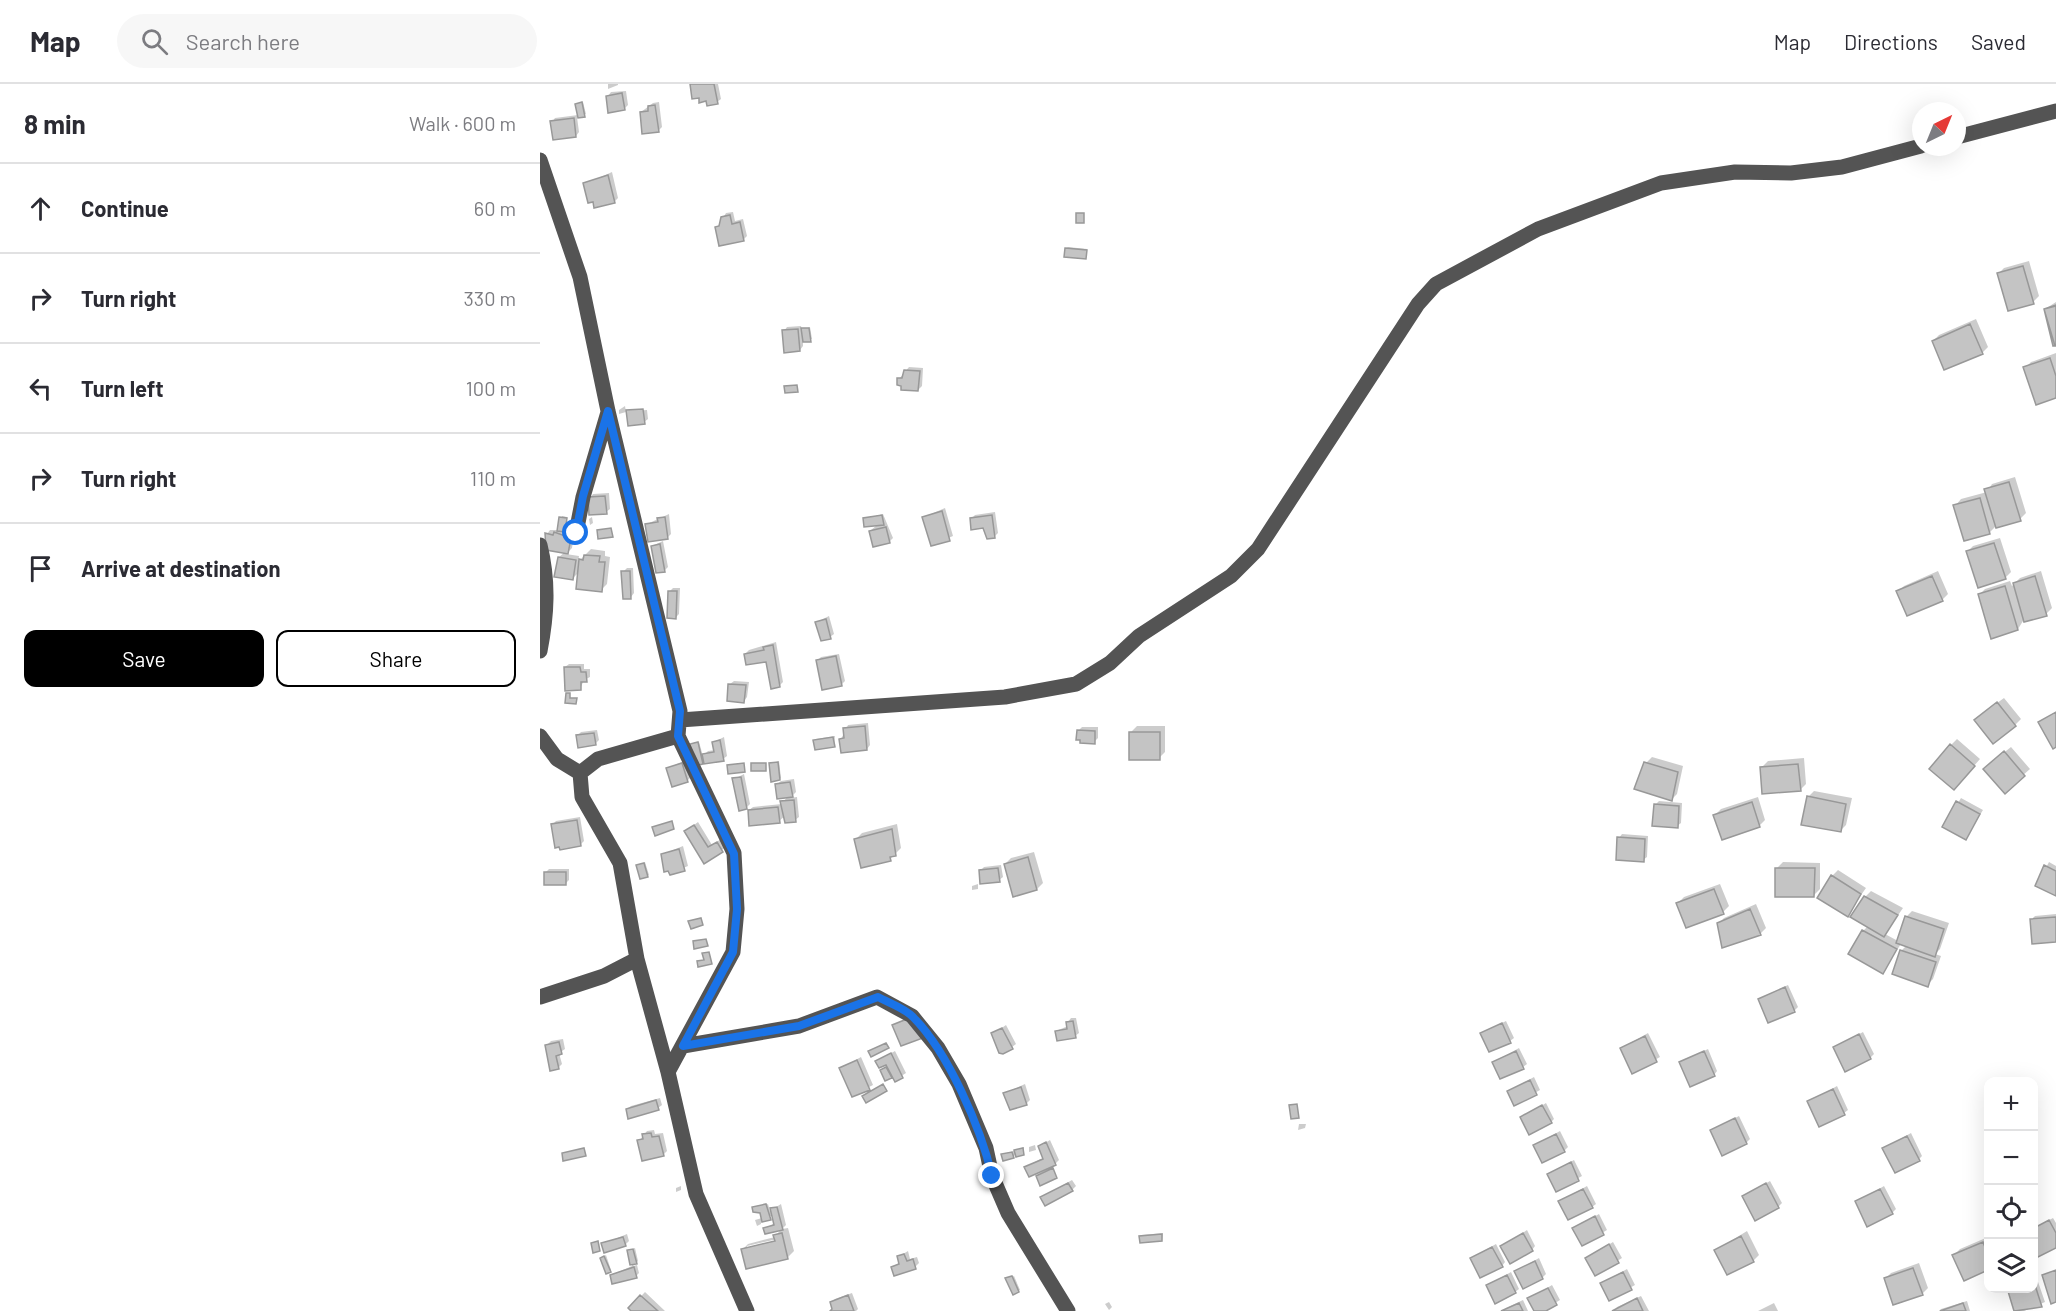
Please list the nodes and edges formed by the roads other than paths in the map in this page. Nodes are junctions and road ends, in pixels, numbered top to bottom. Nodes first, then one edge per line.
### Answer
1 (2056, 111) edge
2 (1966, 134) edge
3 (1912, 148) edge
4 (540, 160) edge
5 (608, 411) junction
6 (576, 533) dead end
7 (540, 545) edge
8 (540, 651) edge
9 (680, 720) junction
10 (540, 736) edge
11 (678, 736) junction
12 (580, 773) junction
13 (637, 959) junction
14 (540, 997) edge
15 (683, 1046) junction
16 (668, 1072) junction
17 (748, 1310) edge
18 (1068, 1311) edge

1 - 2 street
3 - 9 street
4 - 5 street
5 - 6 street
5 - 9 street
7 - 8 street
9 - 11 street
10 - 12 street
11 - 12 street
11 - 15 street
12 - 13 street
13 - 14 street
13 - 16 street
15 - 16 street
15 - 18 street
16 - 17 street

